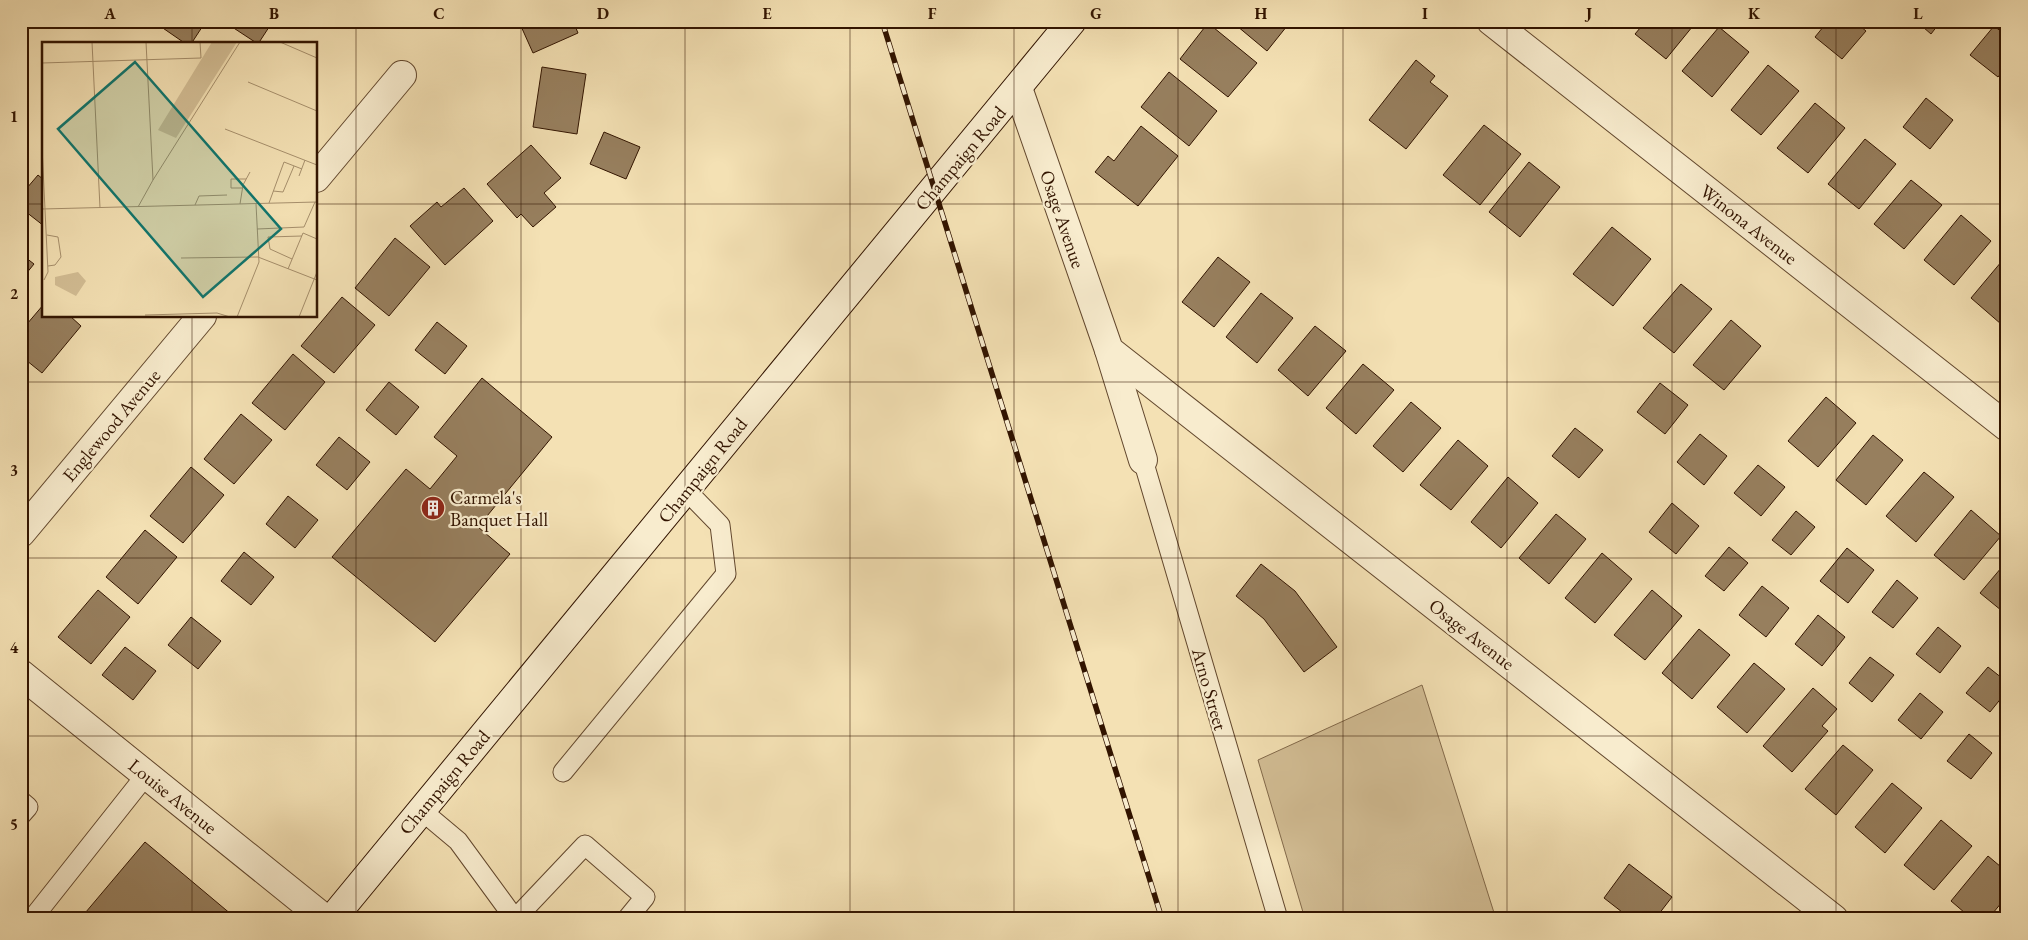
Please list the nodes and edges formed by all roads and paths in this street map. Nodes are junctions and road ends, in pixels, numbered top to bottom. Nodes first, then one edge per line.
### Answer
1 (1072, 21) edge
2 (1491, 21) edge
3 (402, 75) dead end
4 (1018, 88) junction
5 (318, 176) edge
6 (200, 318) edge
7 (1109, 350) junction
8 (2007, 427) edge
9 (1142, 460) joint
10 (686, 490) junction
11 (21, 533) edge
12 (21, 674) edge
13 (563, 772) dead end
14 (146, 775) junction
15 (21, 801) edge
16 (422, 810) junction
17 (21, 815) edge
18 (32, 919) edge
19 (325, 919) edge
20 (332, 919) edge
21 (515, 919) edge
22 (626, 919) edge
23 (1278, 919) edge
24 (1834, 919) edge

1 - 4 street, Champaign Road
2 - 8 street, Winona Avenue
3 - 5 street
4 - 7 street, Osage Avenue
4 - 10 street, Champaign Road
6 - 11 street, Englewood Avenue
7 - 9 street, Osage Avenue
7 - 24 street, Osage Avenue
9 - 23 lane, Arno Street
10 - 13 lane
10 - 16 street, Champaign Road
12 - 14 street, Louise Avenue
14 - 18 lane
14 - 19 street, Louise Avenue
15 - 17 lane
16 - 20 street, Champaign Road
16 - 21 lane
21 - 22 lane

